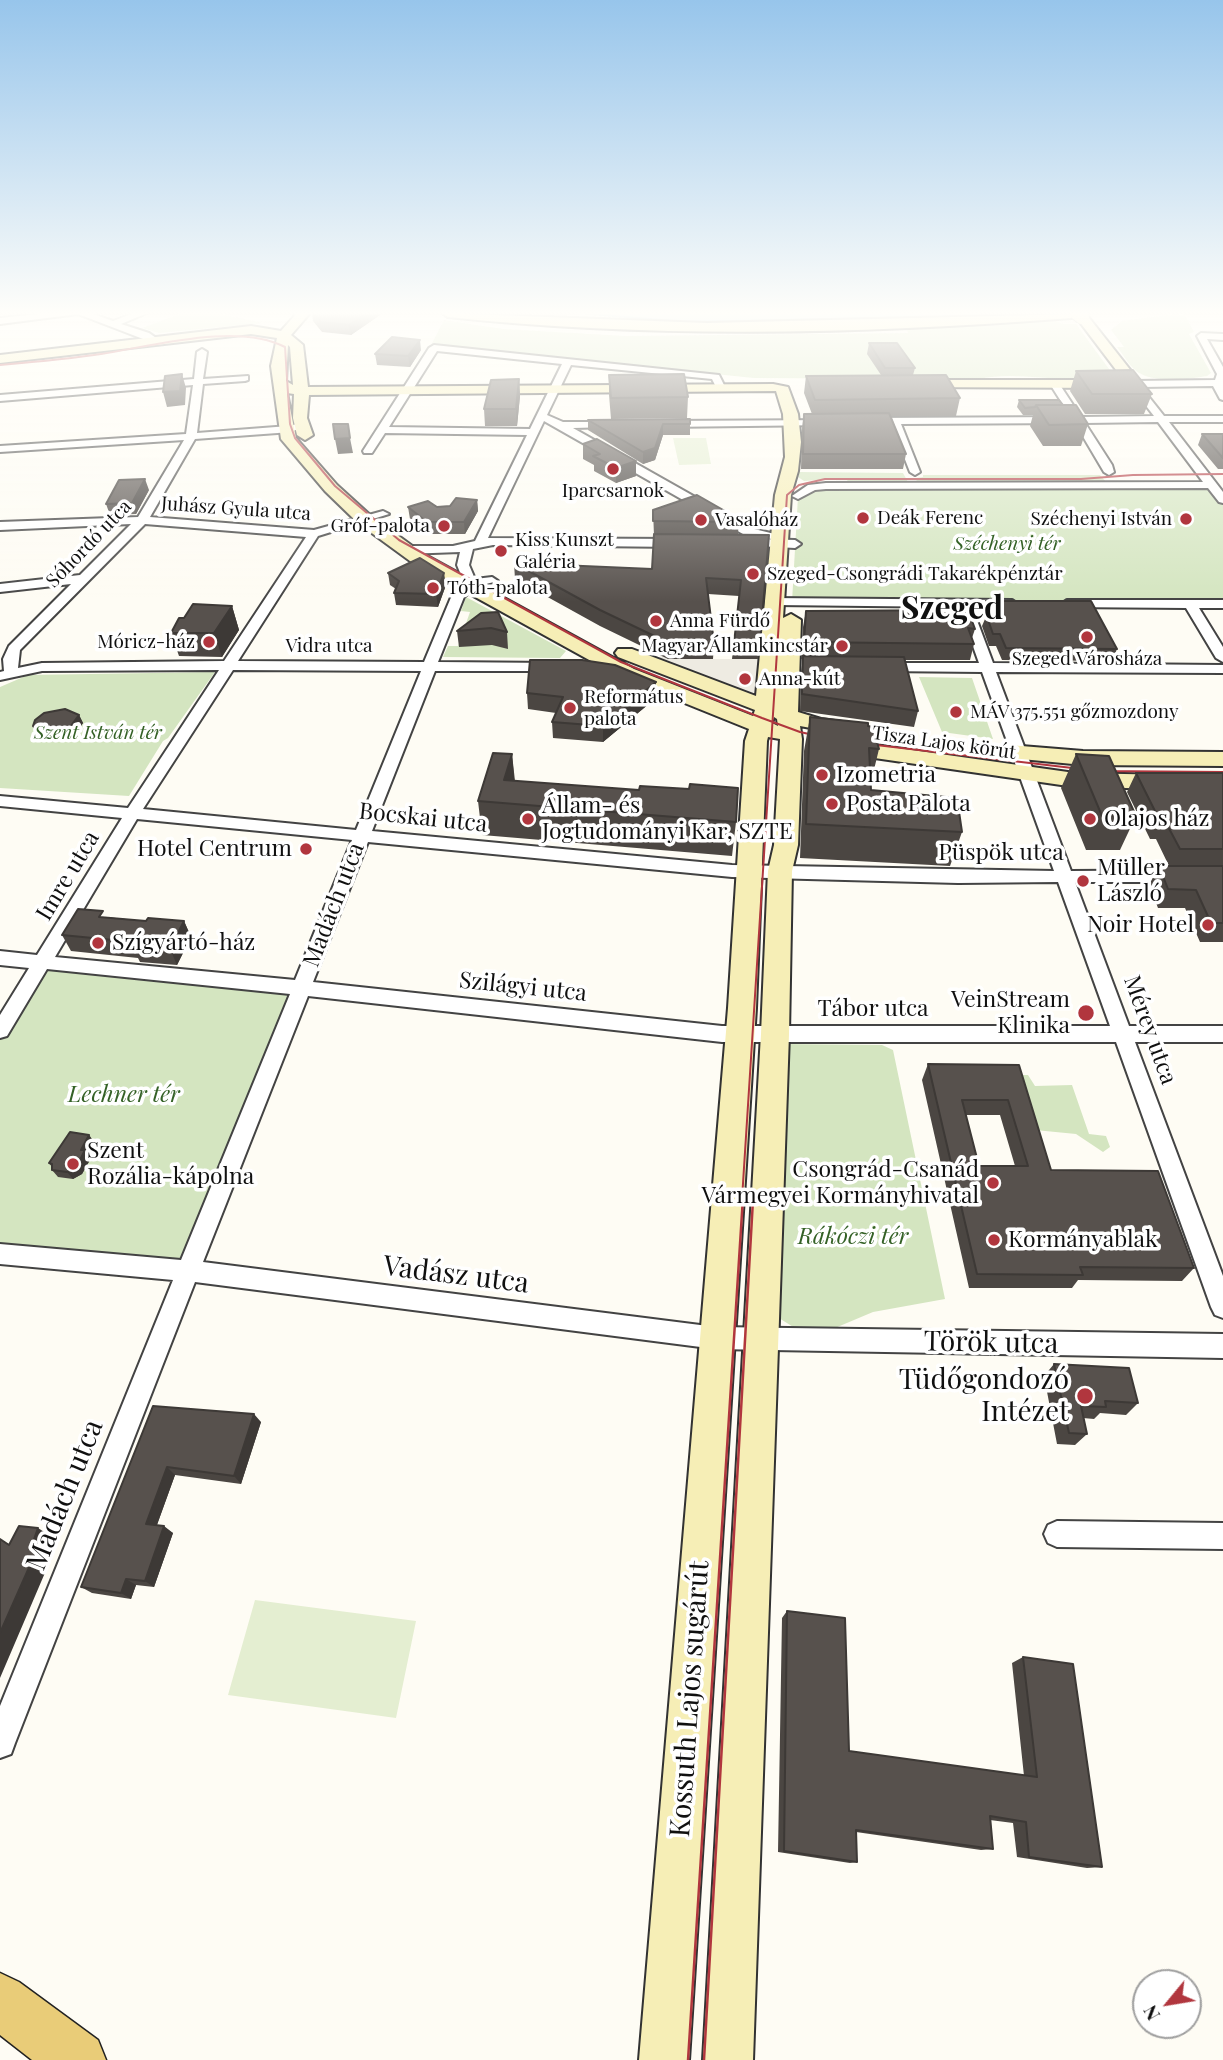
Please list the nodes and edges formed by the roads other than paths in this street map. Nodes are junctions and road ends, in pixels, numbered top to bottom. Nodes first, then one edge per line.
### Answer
1 (194, 409) edge
2 (288, 409) edge
3 (297, 409) edge
4 (395, 409) edge
5 (546, 409) edge
6 (790, 409) edge
7 (1072, 409) edge
8 (1153, 409) edge
9 (543, 417) junction
10 (1161, 419) junction
11 (1223, 419) edge
12 (1079, 420) junction
13 (843, 421) edge
14 (856, 421) edge
15 (895, 421) junction
16 (792, 422) junction
17 (622, 424) edge
18 (657, 424) edge
19 (561, 425) junction
20 (293, 427) junction
21 (381, 430) junction
22 (535, 432) junction
23 (191, 436) junction
24 (0, 449) edge
25 (368, 451) dead end
26 (915, 472) dead end
27 (1109, 472) dead end
28 (1223, 476) edge
29 (792, 478) junction
30 (1208, 480) junction
31 (805, 491) junction
32 (1223, 500) edge
33 (383, 514) junction
34 (364, 519) junction
35 (142, 520) junction
36 (0, 526) edge
37 (747, 531) junction
38 (314, 534) junction
39 (787, 540) junction
40 (696, 543) edge
41 (470, 552) junction
42 (437, 559) junction
43 (82, 579) junction
44 (492, 581) junction
45 (471, 585) junction
46 (0, 588) edge
47 (783, 602) junction
48 (964, 603) junction
49 (1027, 604) edge
50 (1053, 604) edge
51 (1190, 604) junction
52 (1223, 604) edge
53 (1119, 655) edge
54 (635, 657) junction
55 (1223, 658) edge
56 (228, 665) junction
57 (611, 665) junction
58 (789, 665) junction
59 (430, 666) junction
60 (862, 667) edge
61 (988, 668) junction
62 (1127, 668) junction
63 (1223, 669) edge
64 (5, 674) edge
65 (763, 717) junction
66 (789, 726) junction
67 (1223, 759) edge
68 (1024, 763) junction
69 (1223, 783) edge
70 (0, 801) edge
71 (133, 813) junction
72 (360, 835) junction
73 (765, 871) junction
74 (1065, 876) junction
75 (1223, 876) edge
76 (0, 958) edge
77 (42, 963) junction
78 (302, 988) junction
79 (0, 1031) edge
80 (757, 1034) junction
81 (1223, 1034) edge
82 (1124, 1035) junction
83 (0, 1254) edge
84 (188, 1271) junction
85 (1223, 1307) edge
86 (716, 1338) junction
87 (759, 1340) junction
88 (1223, 1346) edge
89 (1057, 1534) dead end
90 (1223, 1536) edge
91 (0, 1743) edge
92 (0, 2001) edge
93 (78, 2060) edge
94 (664, 2060) edge
95 (728, 2060) edge

1 - 23 street, Sóhordó utca
2 - 20 street, Tisza Lajos körút
3 - 20 street
4 - 21 street
5 - 9 street
6 - 16 street
7 - 12 street
8 - 10 street
9 - 19 street
9 - 22 street
10 - 11 street
10 - 12 street
10 - 30 street
12 - 15 street
12 - 27 street
13 - 16 street
14 - 15 street
15 - 26 street
16 - 18 street
16 - 29 street
17 - 19 street
19 - 37 street
20 - 23 street
20 - 33 street, Tisza Lajos körút
20 - 34 street, Tisza Lajos körút
21 - 22 street
21 - 25 street
22 - 41 street
23 - 24 street
23 - 35 street, Sóhordó utca
28 - 30 street
29 - 31 street
29 - 39 street
30 - 31 street
30 - 32 street
31 - 39 street
33 - 34 street, Juhász Gyula utca
33 - 42 street, Tisza Lajos körút
34 - 38 street, Juhász Gyula utca
34 - 42 street, Tisza Lajos körút
35 - 36 street, Juhász Gyula utca
35 - 38 street, Juhász Gyula utca
35 - 43 street, Sóhordó utca
37 - 39 street
37 - 39 street
38 - 56 street
39 - 47 street
40 - 41 street
41 - 42 street, Tisza Lajos körút
41 - 44 street, Tisza Lajos körút
41 - 45 street
42 - 45 street, Tisza Lajos körút
43 - 46 street
43 - 64 street, Sóhordó utca
44 - 45 street
44 - 54 street, Tisza Lajos körút
45 - 57 street, Tisza Lajos körút
45 - 59 street
47 - 48 street
47 - 58 street
48 - 49 street
48 - 61 street
50 - 51 street
51 - 52 street
51 - 55 street
53 - 62 street
54 - 57 street
54 - 65 street, Tisza Lajos körút
56 - 59 street, Vidra utca
56 - 64 street
56 - 71 street
57 - 59 street, Vidra utca
57 - 65 street, Tisza Lajos körút
58 - 65 street, Kossuth Lajos sugárút
58 - 66 street, Kossuth Lajos sugárút
59 - 72 street, Madách utca
60 - 61 street
61 - 62 street
61 - 68 street
62 - 63 street
65 - 66 street, Tisza Lajos körút
65 - 73 street, Kossuth Lajos sugárút
66 - 68 street, Tisza Lajos körút
66 - 73 street, Kossuth Lajos sugárút
67 - 68 street, Tisza Lajos körút
68 - 69 street, Tisza Lajos körút
68 - 74 street, Mérey utca
70 - 71 street
71 - 72 street, Bocskai utca
71 - 77 street, Imre utca
72 - 73 street, Bocskai utca
72 - 78 street, Madách utca
73 - 74 street, Püspök utca
73 - 80 street, Kossuth Lajos sugárút
74 - 75 street, Püspök utca
74 - 82 street, Mérey utca
76 - 77 street
77 - 78 street
77 - 79 street
78 - 80 street, Szilágyi utca
78 - 84 street
80 - 82 street, Tábor utca
80 - 86 street, Kossuth Lajos sugárút
80 - 87 street, Kossuth Lajos sugárút
81 - 82 street, Tábor utca
82 - 85 street, Mérey utca
83 - 84 street
84 - 86 street, Vadász utca
84 - 91 street, Madách utca
86 - 87 street
86 - 94 street, Kossuth Lajos sugárút
87 - 88 street, Török utca
87 - 95 street, Kossuth Lajos sugárút
89 - 90 street
92 - 93 main road

